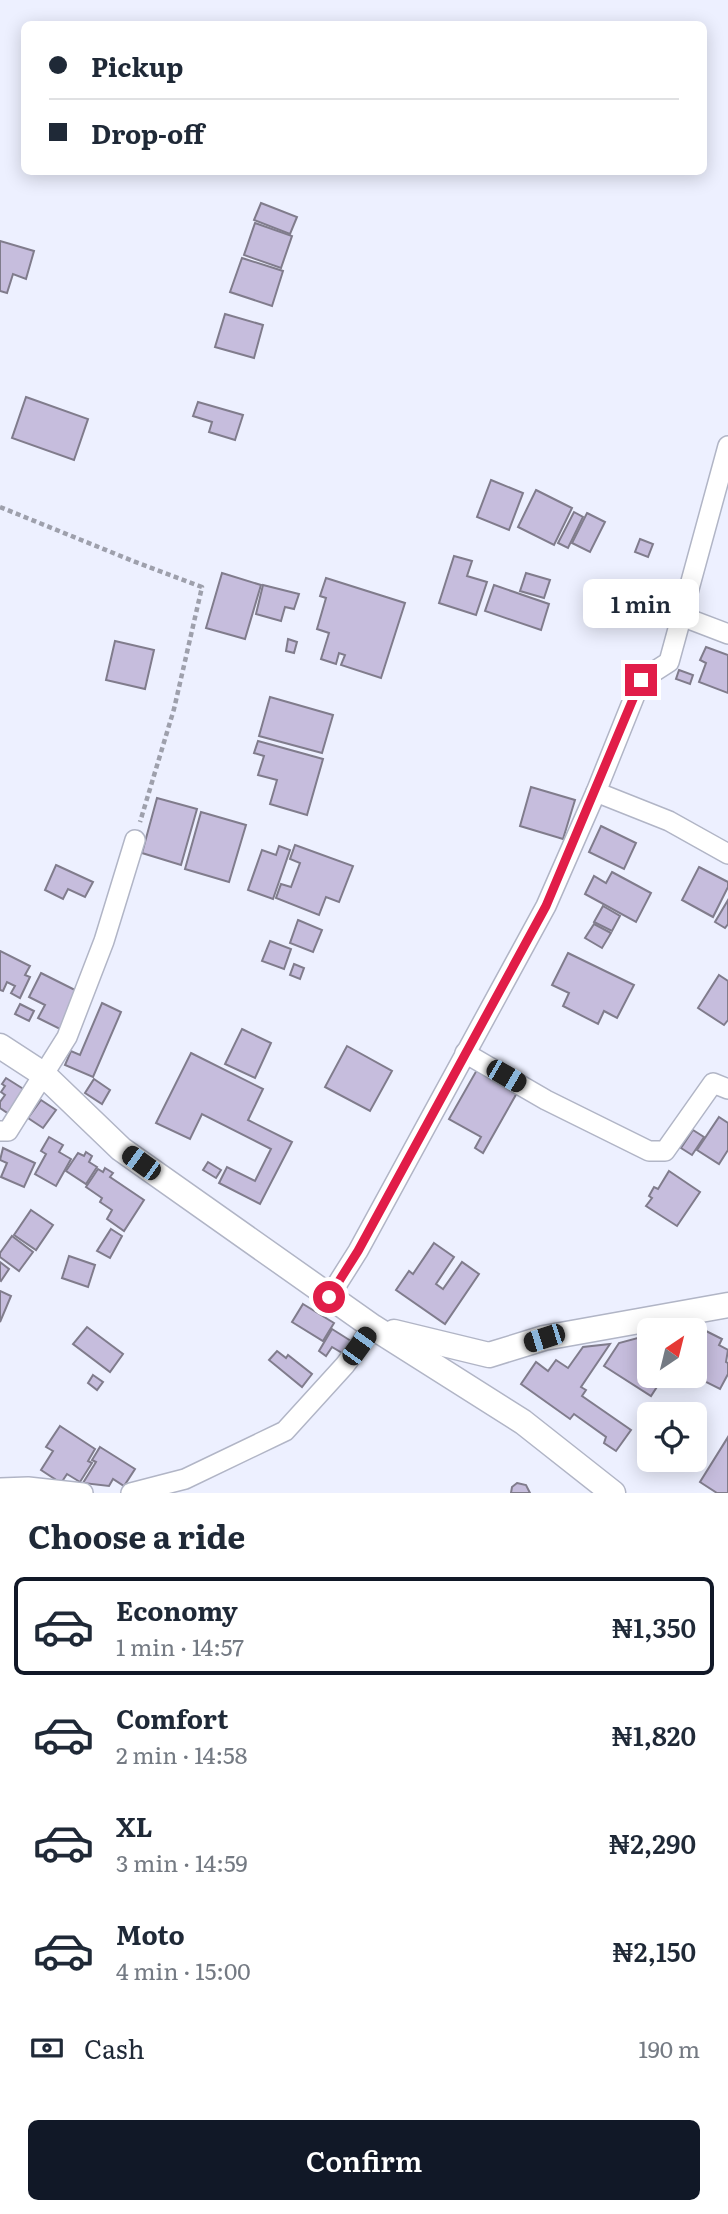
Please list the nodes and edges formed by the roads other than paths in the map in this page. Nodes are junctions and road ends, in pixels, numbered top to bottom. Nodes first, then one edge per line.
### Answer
1 (728, 446) edge
2 (681, 616) junction
3 (728, 634) edge
4 (596, 792) junction
5 (135, 840) road end
6 (728, 854) edge
7 (0, 1046) edge
8 (465, 1052) junction
9 (43, 1073) junction
10 (728, 1089) edge
11 (0, 1131) edge
12 (329, 1297) junction
13 (728, 1305) edge
14 (373, 1327) junction
15 (0, 1488) edge
16 (83, 1493) edge
17 (131, 1493) edge
18 (613, 1493) edge

1 - 2 street
2 - 3 street
2 - 4 street
4 - 6 street
4 - 8 street
5 - 9 street
7 - 9 street
8 - 10 street
8 - 12 street
9 - 11 street
9 - 12 street
12 - 14 street
13 - 14 street
14 - 17 street
14 - 18 street
15 - 16 street

